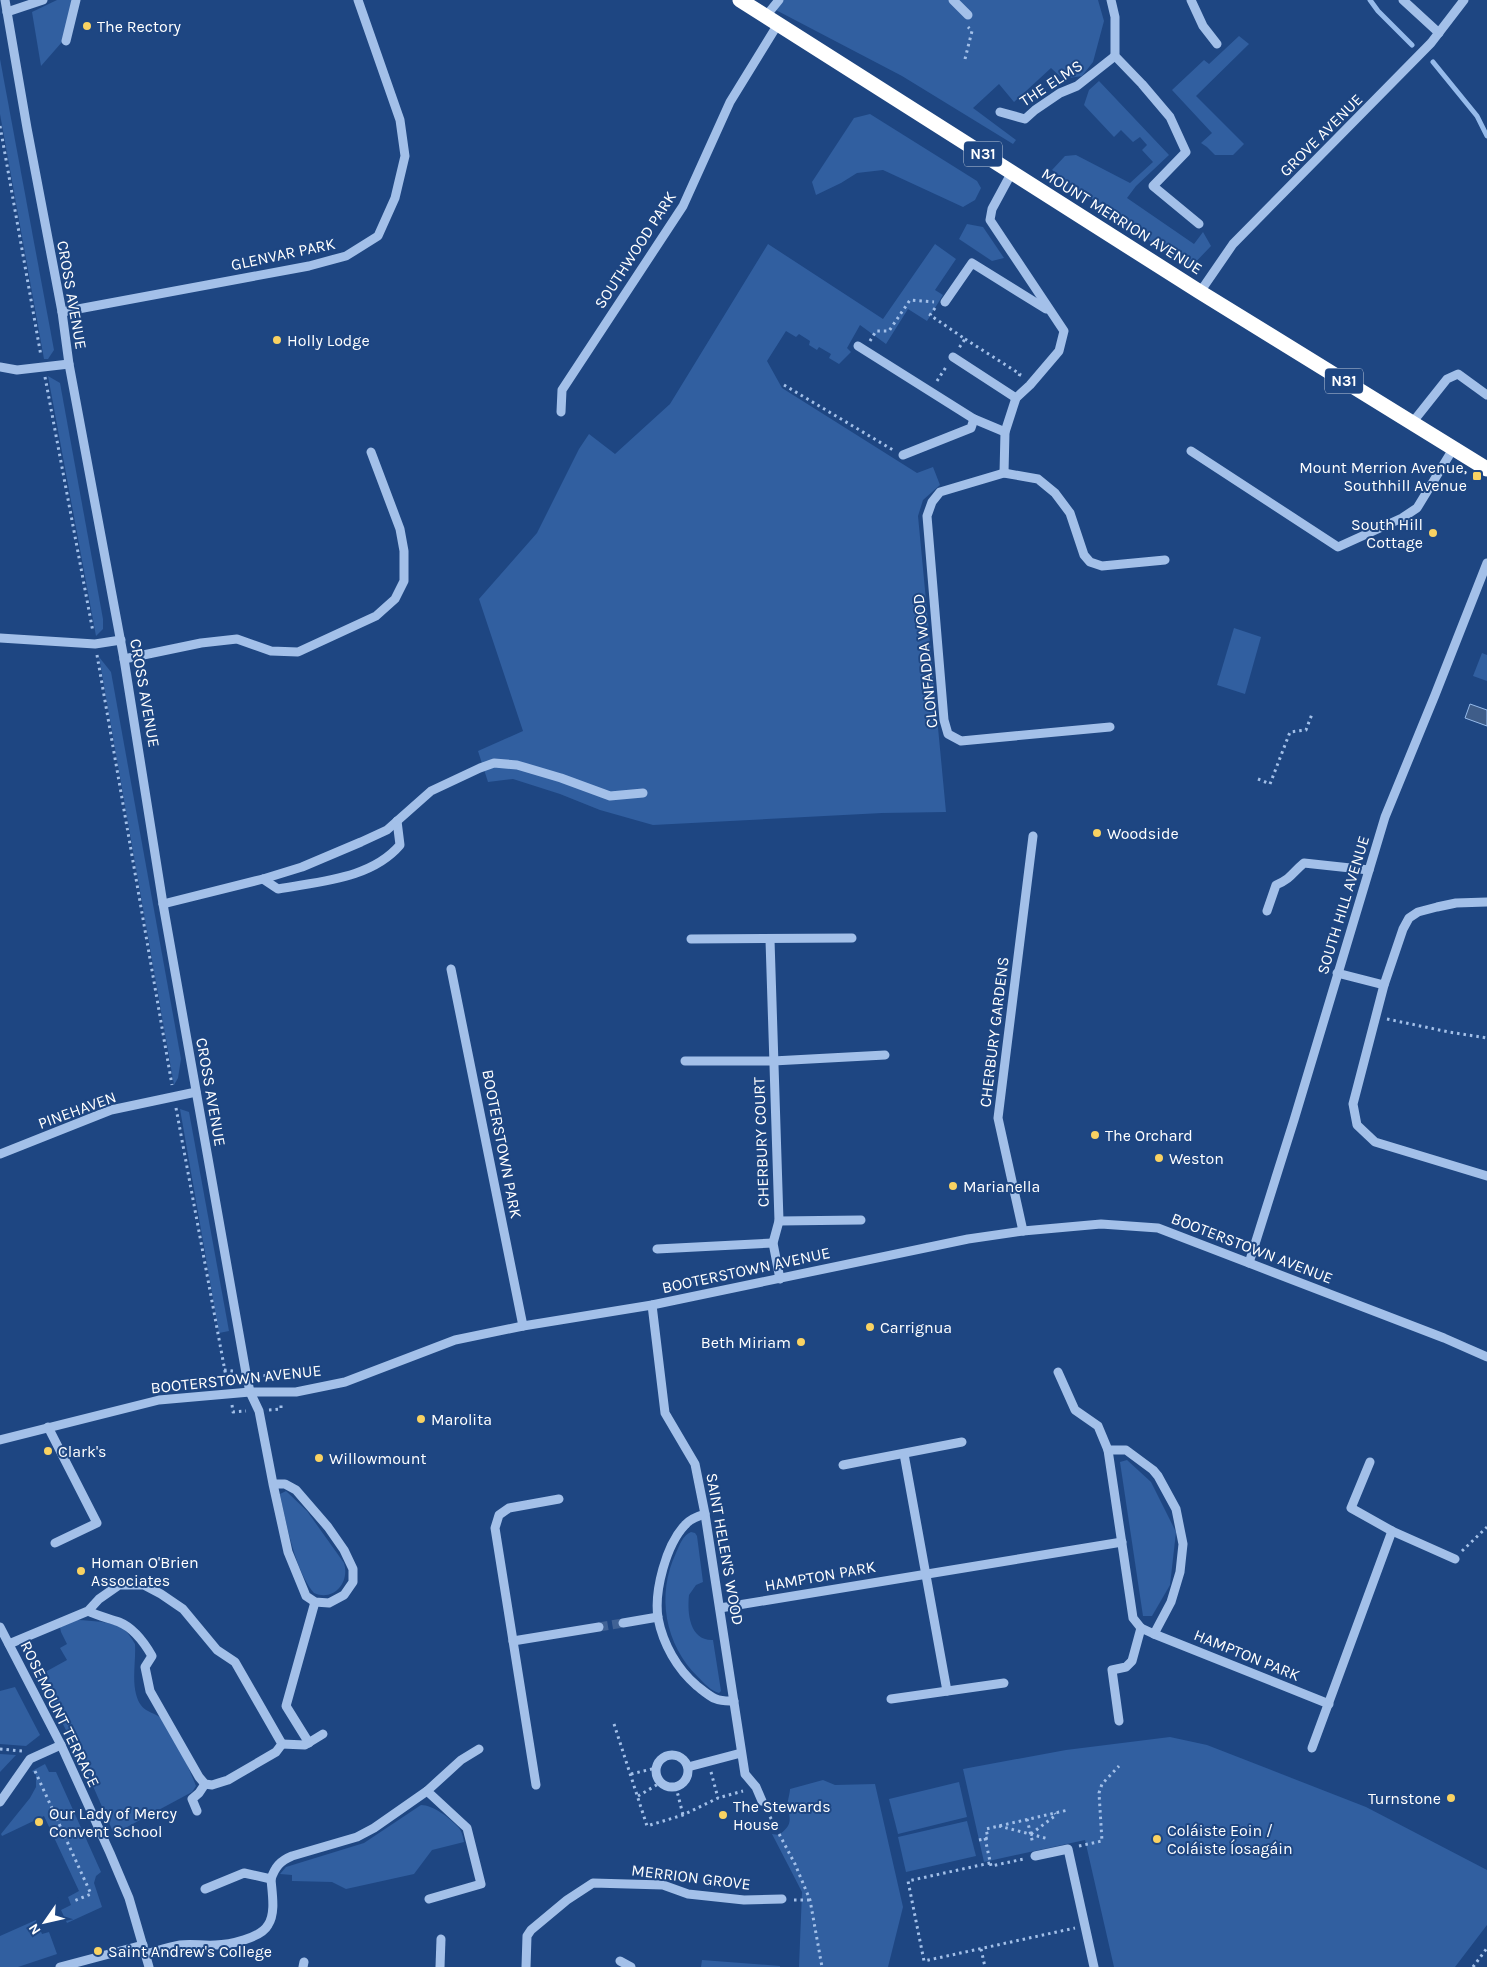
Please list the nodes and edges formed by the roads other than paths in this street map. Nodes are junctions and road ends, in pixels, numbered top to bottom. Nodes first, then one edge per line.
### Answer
1 (5, 0) edge
2 (43, 0) edge
3 (76, 0) edge
4 (358, 0) edge
5 (740, 0) edge
6 (779, 0) edge
7 (953, 0) edge
8 (1111, 0) edge
9 (1191, 0) edge
10 (1403, 0) edge
11 (1464, 0) edge
12 (7, 12) junction
13 (966, 18) road end
14 (772, 20) junction
15 (1439, 33) junction
16 (66, 41) dead end
17 (1217, 44) dead end
18 (1115, 56) junction
19 (1000, 112) dead end
20 (1012, 172) junction
21 (1199, 224) dead end
22 (1200, 292) junction
23 (945, 302) dead end
24 (62, 312) junction
25 (1050, 312) junction
26 (861, 348) road end
27 (953, 357) road end
28 (69, 364) junction
29 (0, 367) edge
30 (1487, 395) edge
31 (1012, 396) junction
32 (561, 412) dead end
33 (974, 419) junction
34 (1412, 423) junction
35 (1004, 432) junction
36 (1453, 449) junction
37 (1191, 451) dead end
38 (371, 452) dead end
39 (902, 455) road end
40 (1487, 469) edge
41 (1004, 473) junction
42 (1165, 560) dead end
43 (1487, 563) edge
44 (0, 638) edge
45 (121, 640) junction
46 (124, 659) junction
47 (1110, 727) dead end
48 (643, 793) dead end
49 (397, 821) junction
50 (1033, 836) dead end
51 (1369, 870) junction
52 (263, 879) junction
53 (1487, 902) edge
54 (163, 904) junction
55 (1267, 911) dead end
56 (852, 938) dead end
57 (691, 939) dead end
58 (770, 940) junction
59 (451, 969) dead end
60 (1337, 973) junction
61 (1384, 985) junction
62 (884, 1055) dead end
63 (684, 1061) dead end
64 (773, 1062) junction
65 (196, 1092) junction
66 (0, 1154) edge
67 (1487, 1176) edge
68 (861, 1220) dead end
69 (779, 1221) junction
70 (1023, 1230) junction
71 (773, 1243) junction
72 (657, 1250) dead end
73 (1249, 1263) junction
74 (780, 1278) junction
75 (652, 1304) junction
76 (523, 1326) junction
77 (1487, 1357) edge
78 (1058, 1372) dead end
79 (250, 1392) junction
80 (48, 1426) junction
81 (0, 1440) edge
82 (962, 1442) dead end
83 (1108, 1450) junction
84 (904, 1454) junction
85 (1370, 1462) dead end
86 (843, 1465) dead end
87 (273, 1484) junction
88 (559, 1499) dead end
89 (705, 1514) junction
90 (1392, 1531) junction
91 (1122, 1542) junction
92 (55, 1543) dead end
93 (1455, 1559) road end
94 (926, 1573) junction
95 (315, 1602) junction
96 (720, 1608) junction
97 (88, 1611) junction
98 (658, 1617) junction
99 (624, 1623) tunnel mouth
100 (0, 1627) edge
101 (599, 1627) tunnel mouth
102 (1141, 1628) junction
103 (1154, 1634) junction
104 (513, 1641) junction
105 (9, 1644) junction
106 (1004, 1683) dead end
107 (947, 1691) junction
108 (891, 1699) dead end
109 (734, 1701) junction
110 (1329, 1704) junction
111 (1119, 1721) dead end
112 (323, 1734) dead end
113 (309, 1743) junction
114 (282, 1744) junction
115 (61, 1745) junction
116 (1312, 1748) dead end
117 (479, 1749) dead end
118 (741, 1753) junction
119 (688, 1767) junction
120 (205, 1784) junction
121 (536, 1785) dead end
122 (427, 1791) junction
123 (762, 1801) road end
124 (0, 1802) edge
125 (197, 1811) dead end
126 (1035, 1856) road end
127 (272, 1879) junction
128 (205, 1888) dead end
129 (429, 1899) dead end
130 (782, 1900) dead end
131 (441, 1940) dead end
132 (145, 1950) junction
133 (620, 1961) dead end
134 (60, 1967) edge
135 (149, 1967) edge
136 (440, 1967) edge
137 (526, 1967) edge
138 (631, 1967) edge
139 (1094, 1967) edge

1 - 12 street, CROSS AVENUE
2 - 12 street
3 - 16 street
4 - 24 street, GLENVAR PARK
5 - 14 highway, MOUNT MERRION AVENUE / N31
6 - 14 street
7 - 13 street
8 - 18 street
9 - 17 street
10 - 15 street
11 - 15 street, GROVE AVENUE
12 - 24 street, CROSS AVENUE
14 - 20 highway, MOUNT MERRION AVENUE / N31
14 - 32 street, SOUTHWOOD PARK
15 - 22 street, GROVE AVENUE
18 - 19 street, THE ELMS
18 - 21 street
20 - 22 highway, MOUNT MERRION AVENUE / N31
20 - 25 street
22 - 34 highway, MOUNT MERRION AVENUE / N31
23 - 25 street
24 - 28 street, CROSS AVENUE
25 - 31 street
26 - 33 street
27 - 31 street
28 - 29 street
28 - 45 street, CROSS AVENUE
30 - 34 street
31 - 35 street
33 - 35 street
33 - 39 street
34 - 36 highway, MOUNT MERRION AVENUE / N31
35 - 41 street
36 - 37 street
36 - 40 highway, MOUNT MERRION AVENUE / N31
38 - 46 street
41 - 42 street, CLONFADDA WOOD
41 - 47 street, CLONFADDA WOOD
43 - 51 street, SOUTH HILL AVENUE
44 - 45 street
45 - 46 street, CROSS AVENUE
46 - 54 street, CROSS AVENUE
48 - 49 street
49 - 52 street
49 - 52 street
50 - 70 street, CHERBURY GARDENS
51 - 55 street
51 - 60 street, SOUTH HILL AVENUE
52 - 54 street
53 - 61 street
54 - 65 street, CROSS AVENUE
56 - 58 street
57 - 58 street
58 - 64 street, CHERBURY COURT
59 - 76 street, BOOTERSTOWN PARK
60 - 61 street
60 - 73 street, SOUTH HILL AVENUE
61 - 67 street
62 - 64 street, CHERBURY COURT
63 - 64 street, CHERBURY COURT
64 - 69 street, CHERBURY COURT
65 - 66 street, PINEHAVEN
65 - 79 street, CROSS AVENUE
68 - 69 street, CHERBURY COURT
69 - 71 street, CHERBURY COURT
70 - 73 street, BOOTERSTOWN AVENUE
70 - 74 street, BOOTERSTOWN AVENUE
71 - 72 street
71 - 74 street, CHERBURY COURT
73 - 77 street, BOOTERSTOWN AVENUE
74 - 75 street, BOOTERSTOWN AVENUE
75 - 76 street, BOOTERSTOWN AVENUE
75 - 89 street, SAINT HELEN'S WOOD
76 - 79 street, BOOTERSTOWN AVENUE
78 - 83 street
79 - 80 street, BOOTERSTOWN AVENUE
79 - 87 street, CROSS AVENUE
80 - 81 street, BOOTERSTOWN AVENUE
80 - 92 street
82 - 84 street
83 - 91 street
83 - 103 street
84 - 86 street
84 - 94 street
85 - 90 street
87 - 95 street, CROSS AVENUE
87 - 95 street
88 - 104 street
89 - 96 street, SAINT HELEN'S WOOD
89 - 98 street
90 - 93 street
90 - 110 street
91 - 94 street, HAMPTON PARK
91 - 102 street
94 - 96 street, HAMPTON PARK
94 - 107 street
95 - 113 street
96 - 109 street, SAINT HELEN'S WOOD
97 - 105 street
97 - 114 street
97 - 120 street
98 - 99 street
98 - 109 street
100 - 105 street, ROSEMOUNT TERRACE
101 - 104 street
102 - 103 street, HAMPTON PARK
102 - 111 street
103 - 110 street, HAMPTON PARK
104 - 121 street
105 - 115 street, ROSEMOUNT TERRACE
106 - 107 street
107 - 108 street
109 - 118 street, SAINT HELEN'S WOOD
110 - 116 street
112 - 113 street
113 - 114 street
114 - 120 street
115 - 124 street
115 - 132 street, ROSEMOUNT TERRACE
117 - 122 street
118 - 119 street
118 - 123 street, SAINT HELEN'S WOOD
119 - 119 street
120 - 125 street
122 - 127 street
122 - 129 street
126 - 139 street
127 - 128 street
127 - 132 street
130 - 137 street, MERRION GROVE
131 - 136 street
132 - 134 street
132 - 135 street, ROSEMOUNT TERRACE
133 - 138 street

